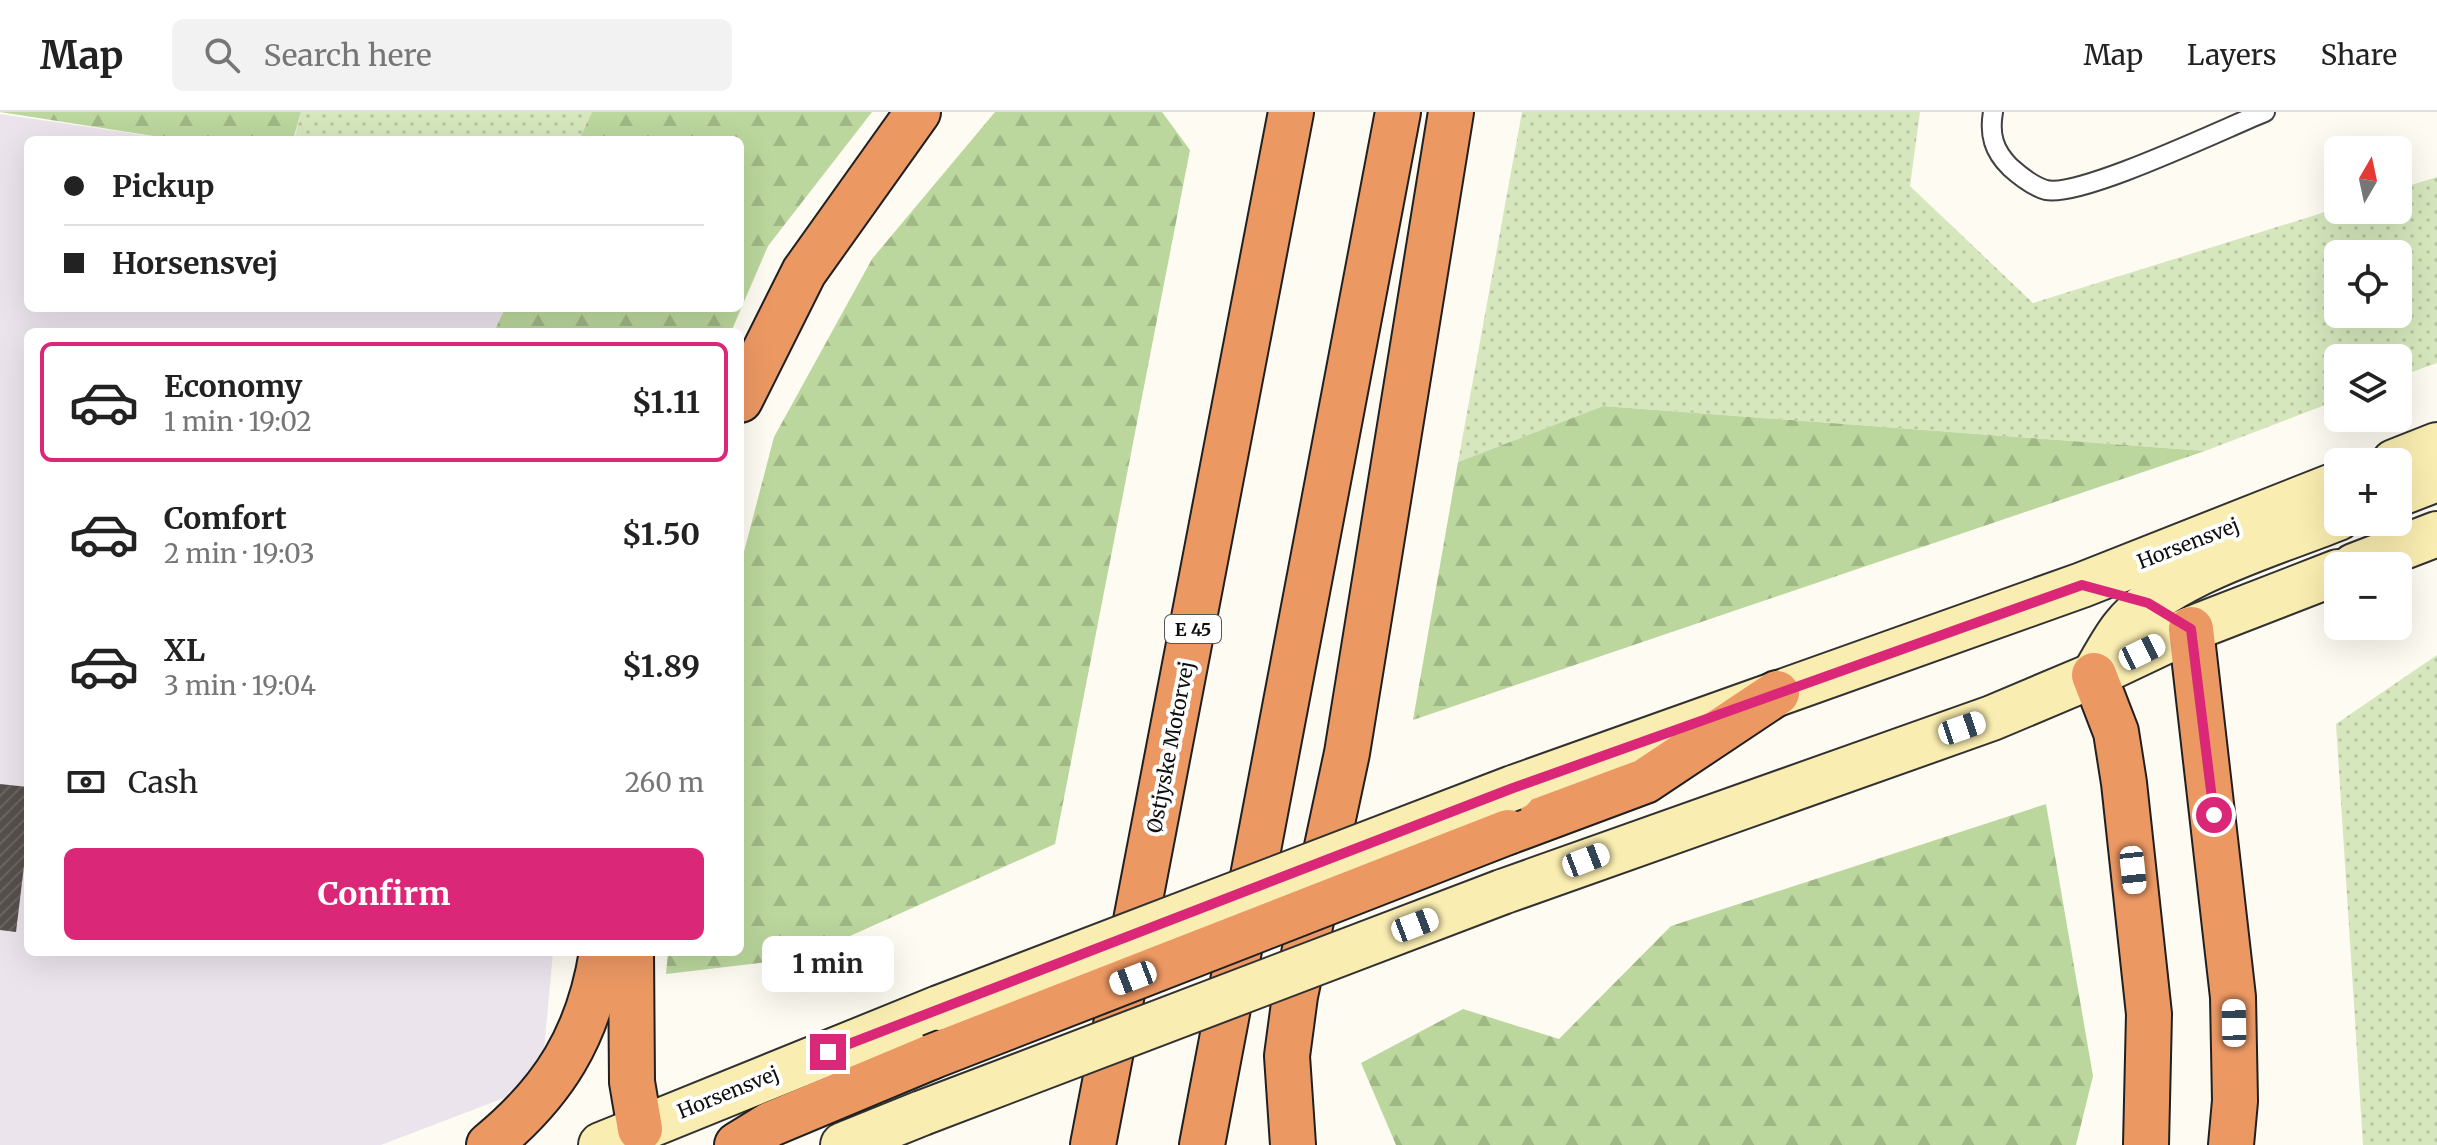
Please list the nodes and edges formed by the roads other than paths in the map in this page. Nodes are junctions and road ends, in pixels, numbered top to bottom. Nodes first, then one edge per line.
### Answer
1 (918, 112) edge
2 (1291, 112) edge
3 (1398, 112) edge
4 (1451, 112) edge
5 (1993, 112) edge
6 (2265, 112) edge
7 (744, 392) edge
8 (2437, 445) edge
9 (2412, 455) edge
10 (2437, 479) edge
11 (2412, 489) edge
12 (2324, 490) edge
13 (2324, 524) edge
14 (2437, 534) edge
15 (2390, 552) edge
16 (2324, 577) edge
17 (2082, 585) junction
18 (2148, 603) junction
19 (2191, 629) junction
20 (2094, 675) junction
21 (1777, 693) junction
22 (601, 956) edge
23 (631, 956) edge
24 (642, 1137) edge
25 (489, 1145) edge
26 (601, 1145) edge
27 (737, 1145) edge
28 (843, 1145) edge
29 (1093, 1145) edge
30 (1202, 1145) edge
31 (1293, 1145) edge
32 (2146, 1145) edge
33 (2231, 1145) edge

1 - 7 highway
2 - 29 highway, Østjyske Motorvej / E 45
3 - 30 highway
4 - 31 highway
5 - 6 lane
8 - 9 main road
10 - 11 main road
12 - 17 main road, Horsensvej
13 - 18 main road
14 - 15 main road
16 - 19 main road
17 - 18 main road
17 - 21 main road, Horsensvej
18 - 19 main road
18 - 20 main road
19 - 20 main road
19 - 33 highway
20 - 28 main road, bridge
20 - 32 highway
21 - 24 main road, Horsensvej, bridge
21 - 27 highway, bridge
22 - 25 highway
23 - 24 highway
24 - 26 main road, Horsensvej

